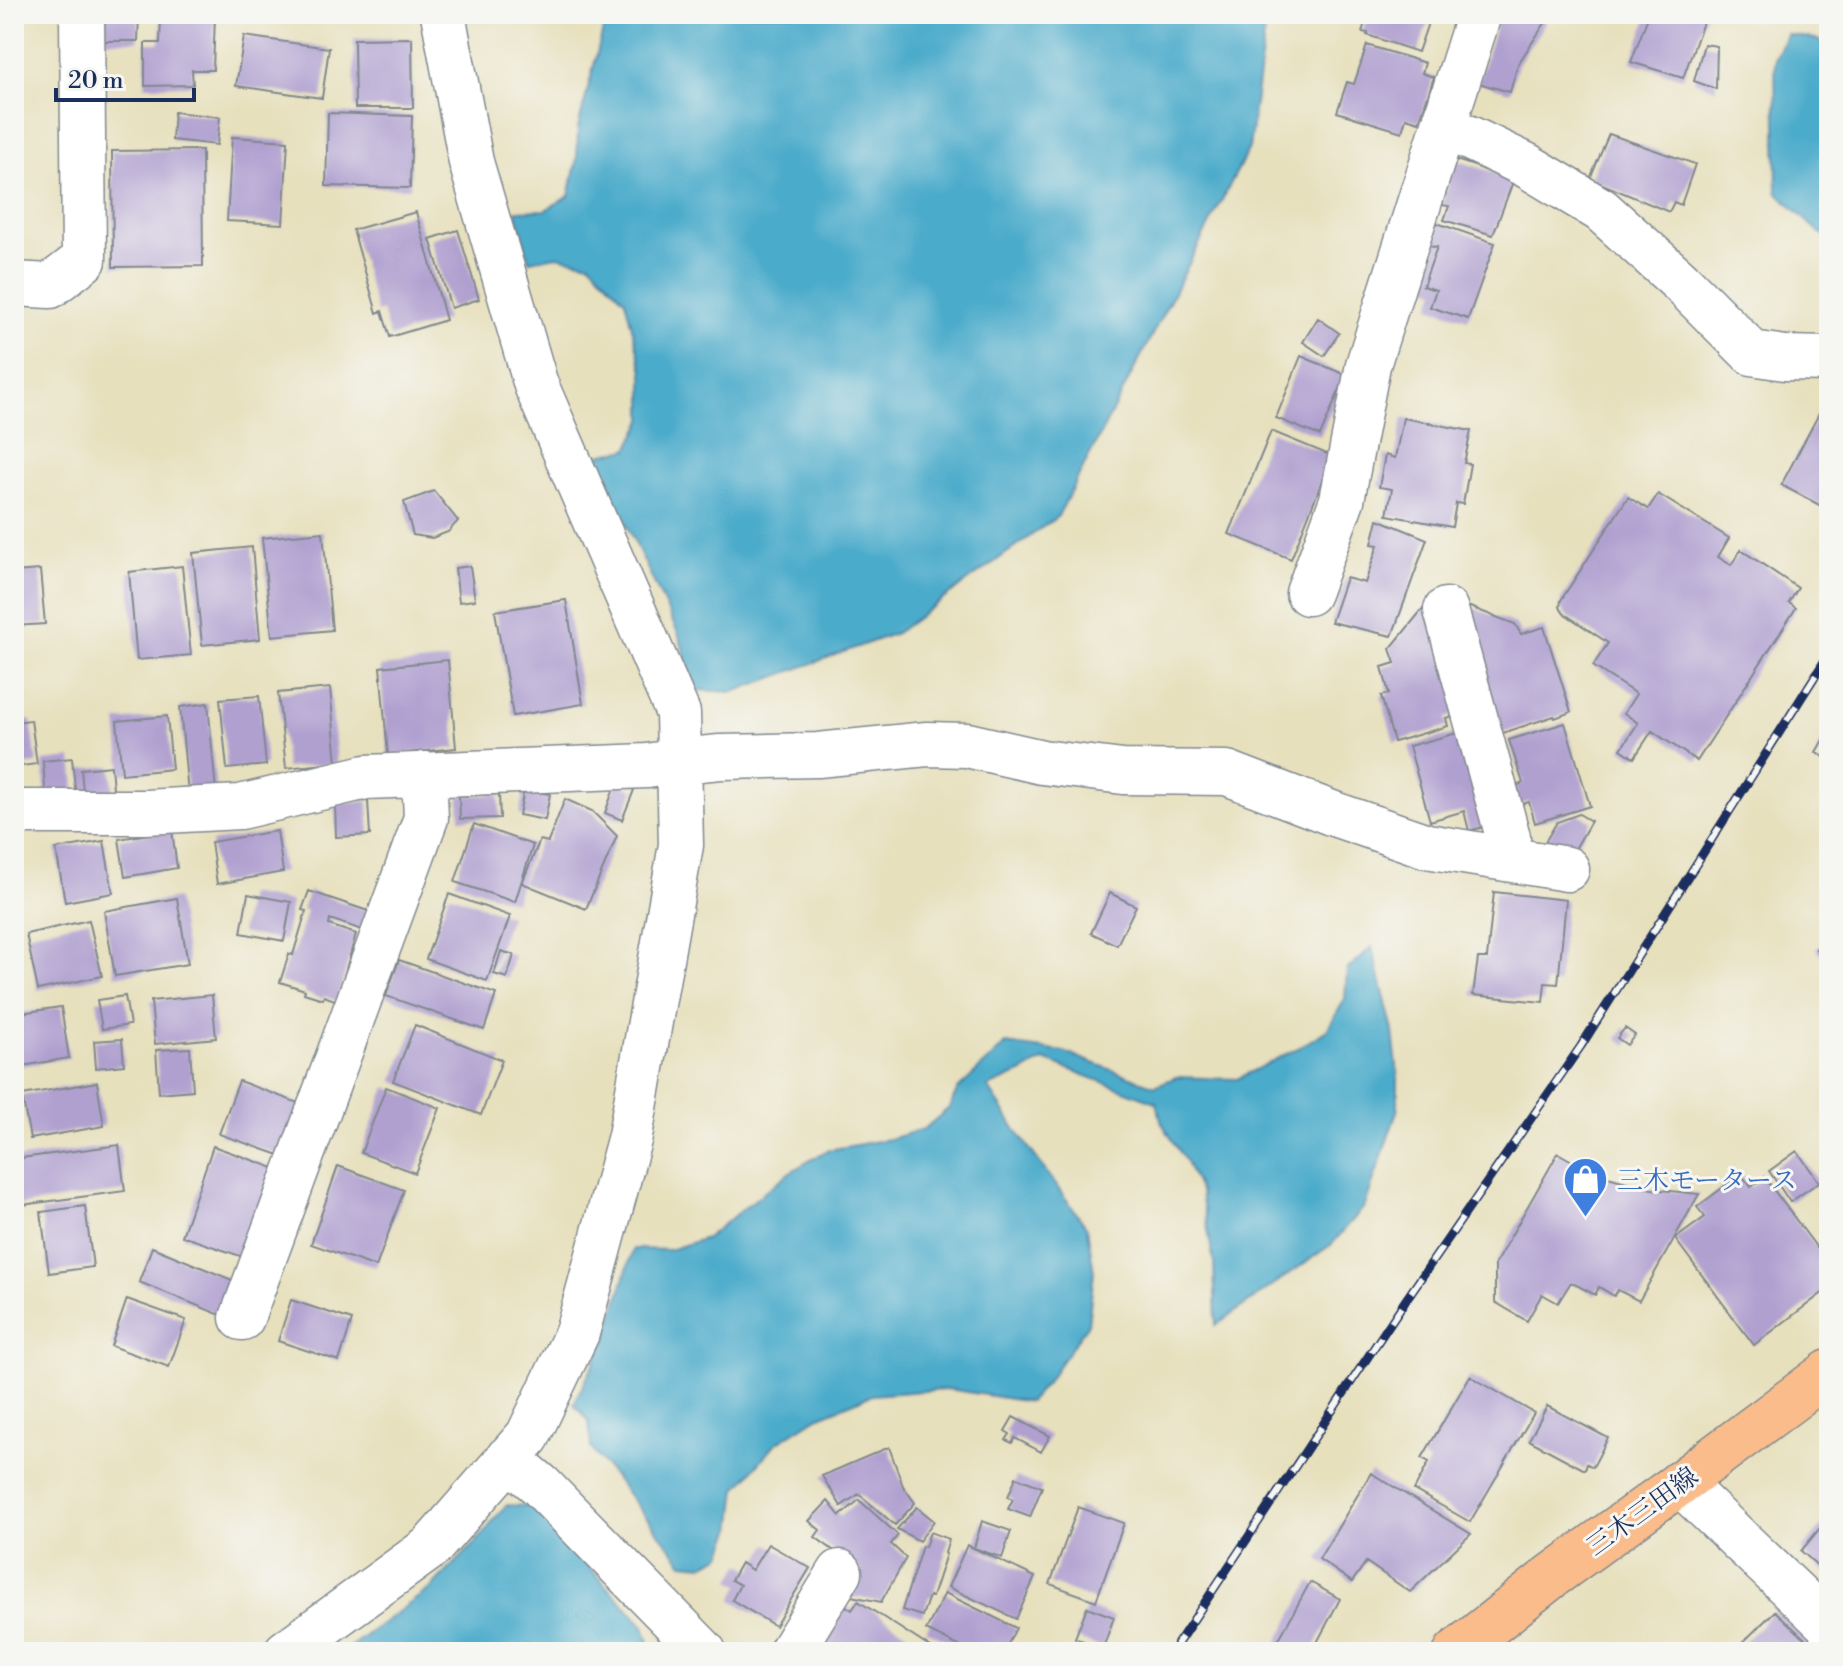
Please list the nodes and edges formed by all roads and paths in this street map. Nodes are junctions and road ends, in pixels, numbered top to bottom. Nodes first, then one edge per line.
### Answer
1 (82, 14) edge
2 (443, 14) edge
3 (1479, 14) edge
4 (1444, 126) junction
5 (14, 284) edge
6 (1829, 359) edge
7 (1308, 593) dead end
8 (1446, 610) dead end
9 (679, 761) junction
10 (424, 774) junction
11 (14, 812) edge
12 (1506, 859) junction
13 (1567, 869) dead end
14 (242, 1318) dead end
15 (1829, 1372) edge
16 (508, 1458) junction
17 (1680, 1483) junction
18 (840, 1572) dead end
19 (1829, 1625) edge
20 (286, 1652) edge
21 (704, 1652) edge
22 (791, 1652) edge
23 (1456, 1652) edge

1 - 5 street
2 - 9 street
3 - 4 street
4 - 6 street
4 - 7 street
8 - 12 street
9 - 10 street
9 - 12 street
9 - 16 street
10 - 11 street
10 - 14 street
12 - 13 street
15 - 17 main road, 三木三田線
16 - 20 street
16 - 21 street
17 - 19 street
17 - 23 main road, 三木三田線
18 - 22 street

